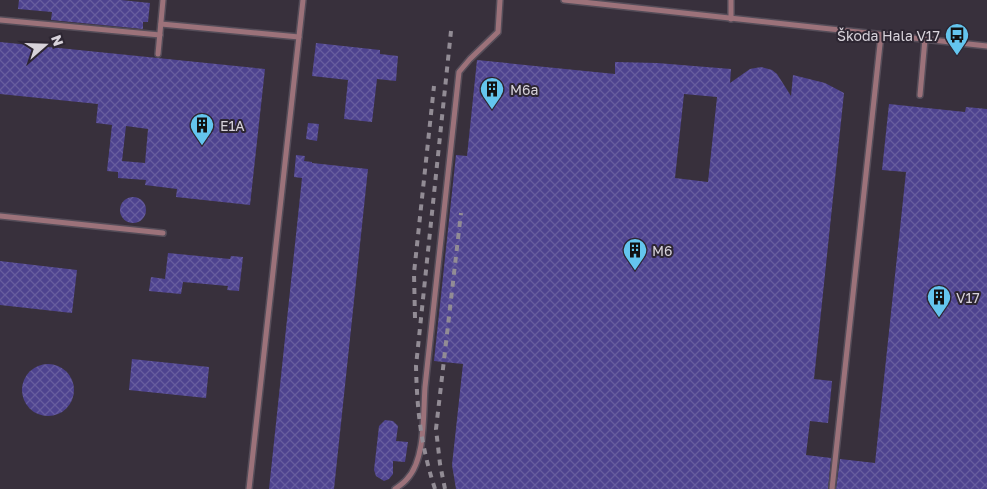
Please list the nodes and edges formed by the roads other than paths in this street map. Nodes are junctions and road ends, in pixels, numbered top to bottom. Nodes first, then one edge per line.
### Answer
1 (163, 0) edge
2 (303, 0) edge
3 (500, 0) edge
4 (564, 0) edge
5 (731, 0) edge
6 (731, 19) junction
7 (0, 20) edge
8 (161, 24) junction
9 (160, 35) junction
10 (882, 35) junction
11 (298, 37) junction
12 (925, 39) junction
13 (987, 46) edge
14 (158, 54) dead end
15 (920, 95) dead end
16 (0, 216) edge
17 (163, 233) dead end
18 (249, 489) edge
19 (395, 489) edge
20 (832, 489) edge

1 - 8 lane
2 - 11 lane
3 - 19 lane
4 - 6 lane
5 - 6 lane
6 - 10 lane
7 - 9 lane
8 - 9 lane
8 - 11 lane
9 - 14 lane
10 - 12 lane
10 - 20 lane
11 - 18 lane
12 - 13 lane
12 - 15 lane
16 - 17 lane

